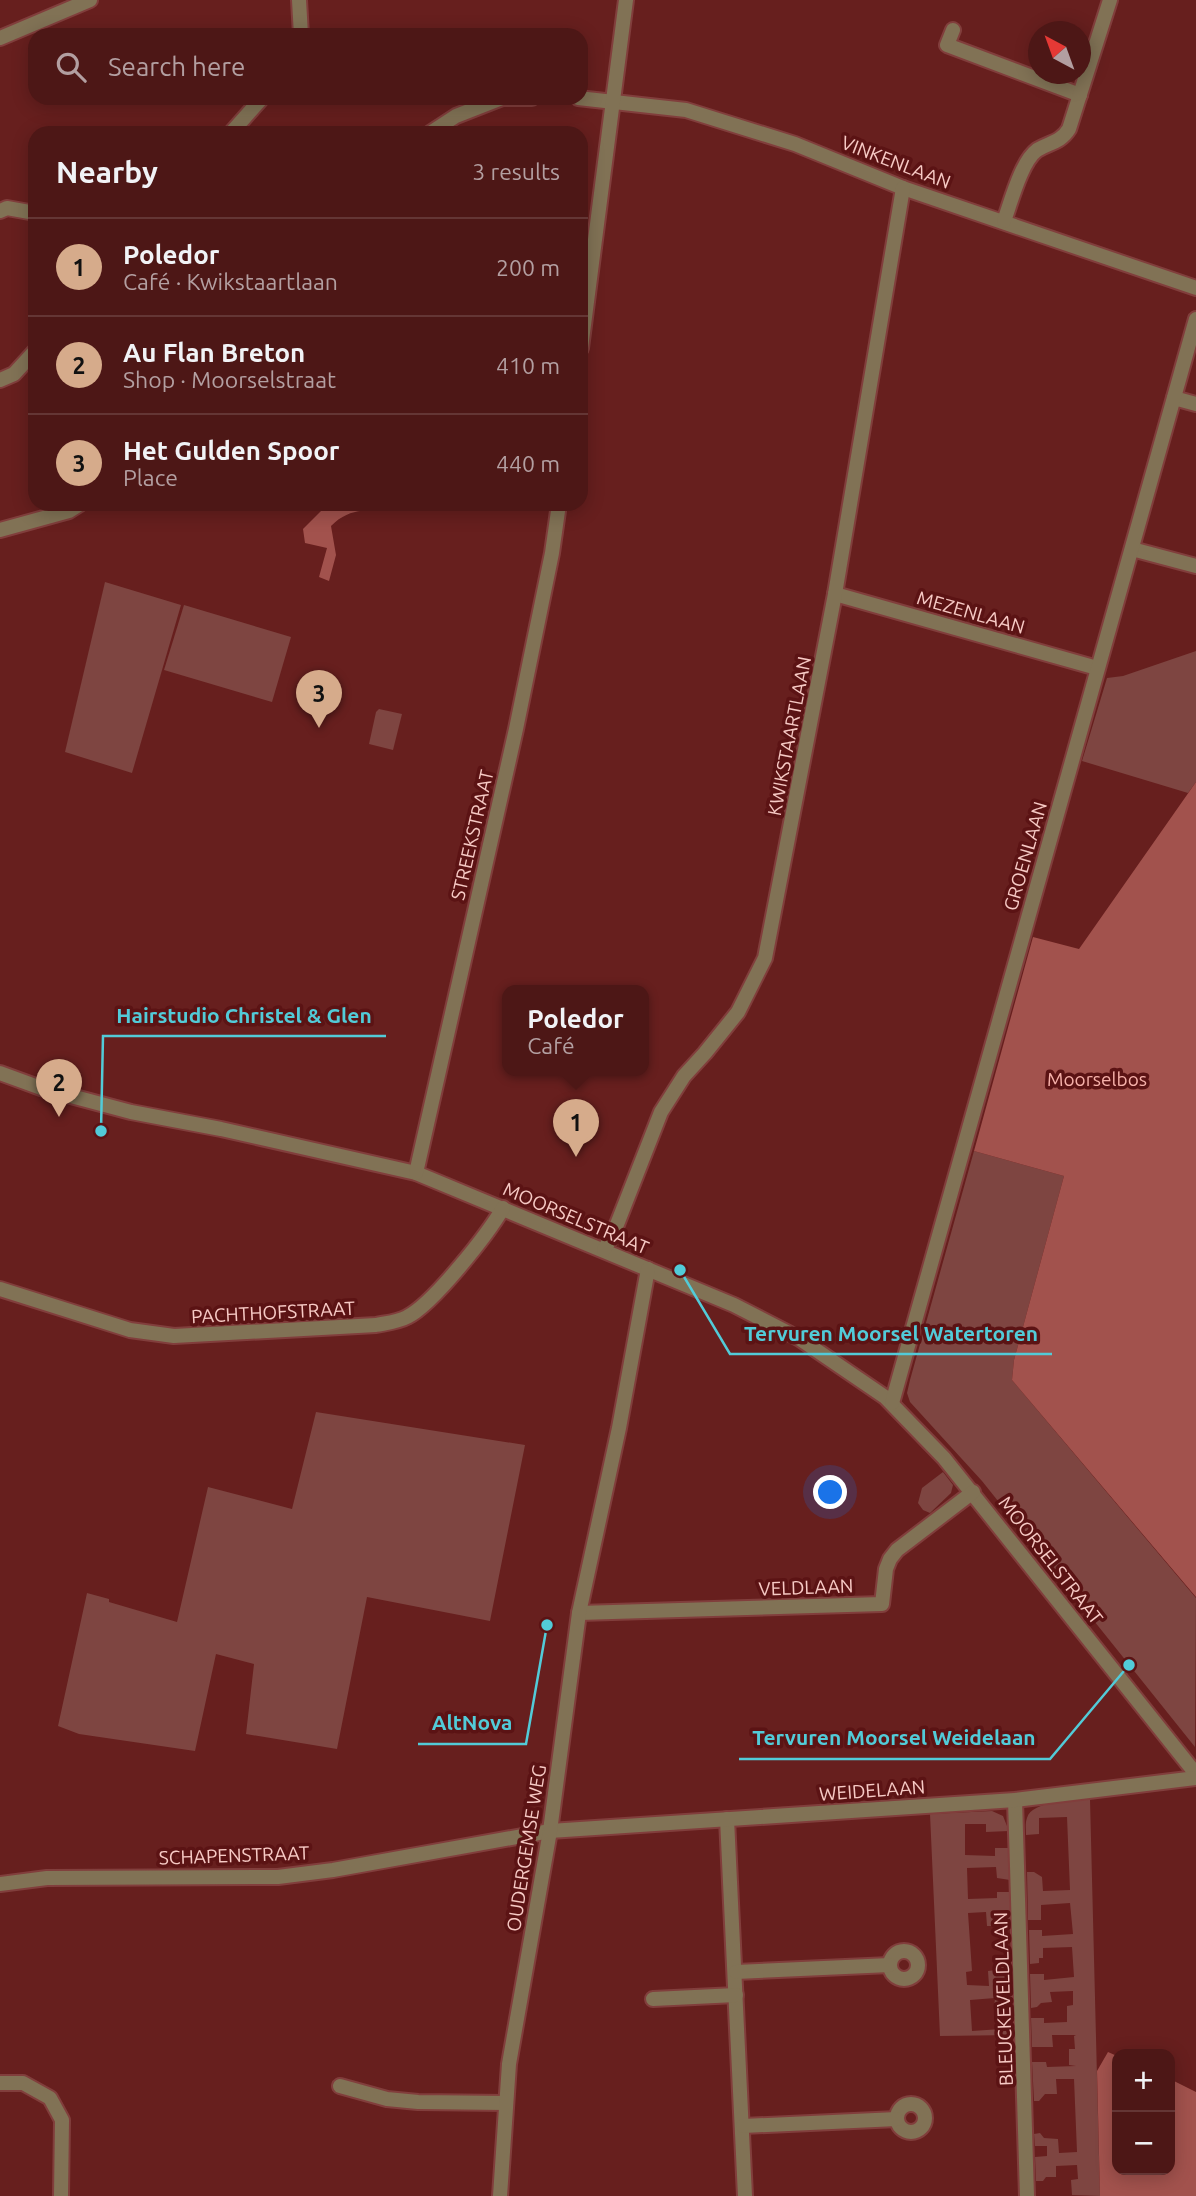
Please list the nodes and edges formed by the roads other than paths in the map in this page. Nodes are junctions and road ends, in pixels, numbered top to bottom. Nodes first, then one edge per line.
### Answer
1 (90, 0) edge
2 (299, 0) edge
3 (626, 0) edge
4 (1110, 0) edge
5 (301, 28) edge
6 (953, 30) dead end
7 (0, 38) edge
8 (1080, 95) junction
9 (588, 99) edge
10 (613, 101) junction
11 (256, 105) edge
12 (485, 105) edge
13 (237, 126) edge
14 (441, 126) edge
15 (903, 188) junction
16 (0, 211) edge
17 (28, 211) edge
18 (1004, 221) junction
19 (1196, 288) edge
20 (588, 294) edge
21 (1196, 319) edge
22 (28, 359) edge
23 (0, 380) edge
24 (1174, 398) junction
25 (1196, 404) edge
26 (69, 511) edge
27 (558, 511) edge
28 (0, 530) edge
29 (1132, 549) junction
30 (1196, 566) edge
31 (835, 594) junction
32 (1097, 668) junction
33 (0, 1073) edge
34 (416, 1172) junction
35 (503, 1208) junction
36 (604, 1250) junction
37 (648, 1269) junction
38 (0, 1289) edge
39 (892, 1403) junction
40 (973, 1492) junction
41 (579, 1614) junction
42 (1196, 1776) edge
43 (1015, 1800) junction
44 (727, 1819) junction
45 (550, 1830) junction
46 (0, 1884) edge
47 (890, 1965) dead end
48 (736, 1972) junction
49 (736, 1995) junction
50 (653, 1999) dead end
51 (0, 2083) edge
52 (340, 2086) dead end
53 (506, 2103) junction
54 (897, 2119) dead end
55 (743, 2126) junction
56 (61, 2196) edge
57 (500, 2196) edge
58 (746, 2196) edge
59 (1027, 2196) edge

1 - 7 street
2 - 5 street
3 - 10 street
4 - 8 street
6 - 8 street
8 - 18 street
9 - 10 street, VINKENLAAN
10 - 15 street, VINKENLAAN
10 - 20 street
11 - 13 street
12 - 14 street
15 - 18 street, VINKENLAAN
15 - 31 street, KWIKSTAARTLAAN
16 - 17 street
18 - 19 street, VINKENLAAN
21 - 24 street, GROENLAAN
22 - 23 street
24 - 25 street
24 - 29 street, GROENLAAN
26 - 28 street
27 - 34 street, STREEKSTRAAT
29 - 30 street
29 - 32 street, GROENLAAN
31 - 32 street, MEZENLAAN
31 - 36 street, KWIKSTAARTLAAN
32 - 39 street, GROENLAAN
33 - 34 street, MOORSELSTRAAT
34 - 35 street, MOORSELSTRAAT
35 - 36 street, MOORSELSTRAAT
35 - 38 street, PACHTHOFSTRAAT
36 - 37 street, MOORSELSTRAAT
37 - 39 street, MOORSELSTRAAT
37 - 41 street, OUDERGEMSE WEG
39 - 40 street, MOORSELSTRAAT
40 - 41 street, VELDLAAN
40 - 42 street, MOORSELSTRAAT
41 - 45 street, OUDERGEMSE WEG
42 - 43 street, WEIDELAAN
43 - 44 street, WEIDELAAN
43 - 59 street, BLEUCKEVELDLAAN
44 - 45 street, WEIDELAAN
44 - 48 street
45 - 46 street, SCHAPENSTRAAT
45 - 53 street, OUDERGEMSE WEG
47 - 48 street
48 - 49 street
49 - 50 street
49 - 55 street
51 - 56 street
52 - 53 street
53 - 57 street, OUDERGEMSE WEG
54 - 55 street
55 - 58 street

